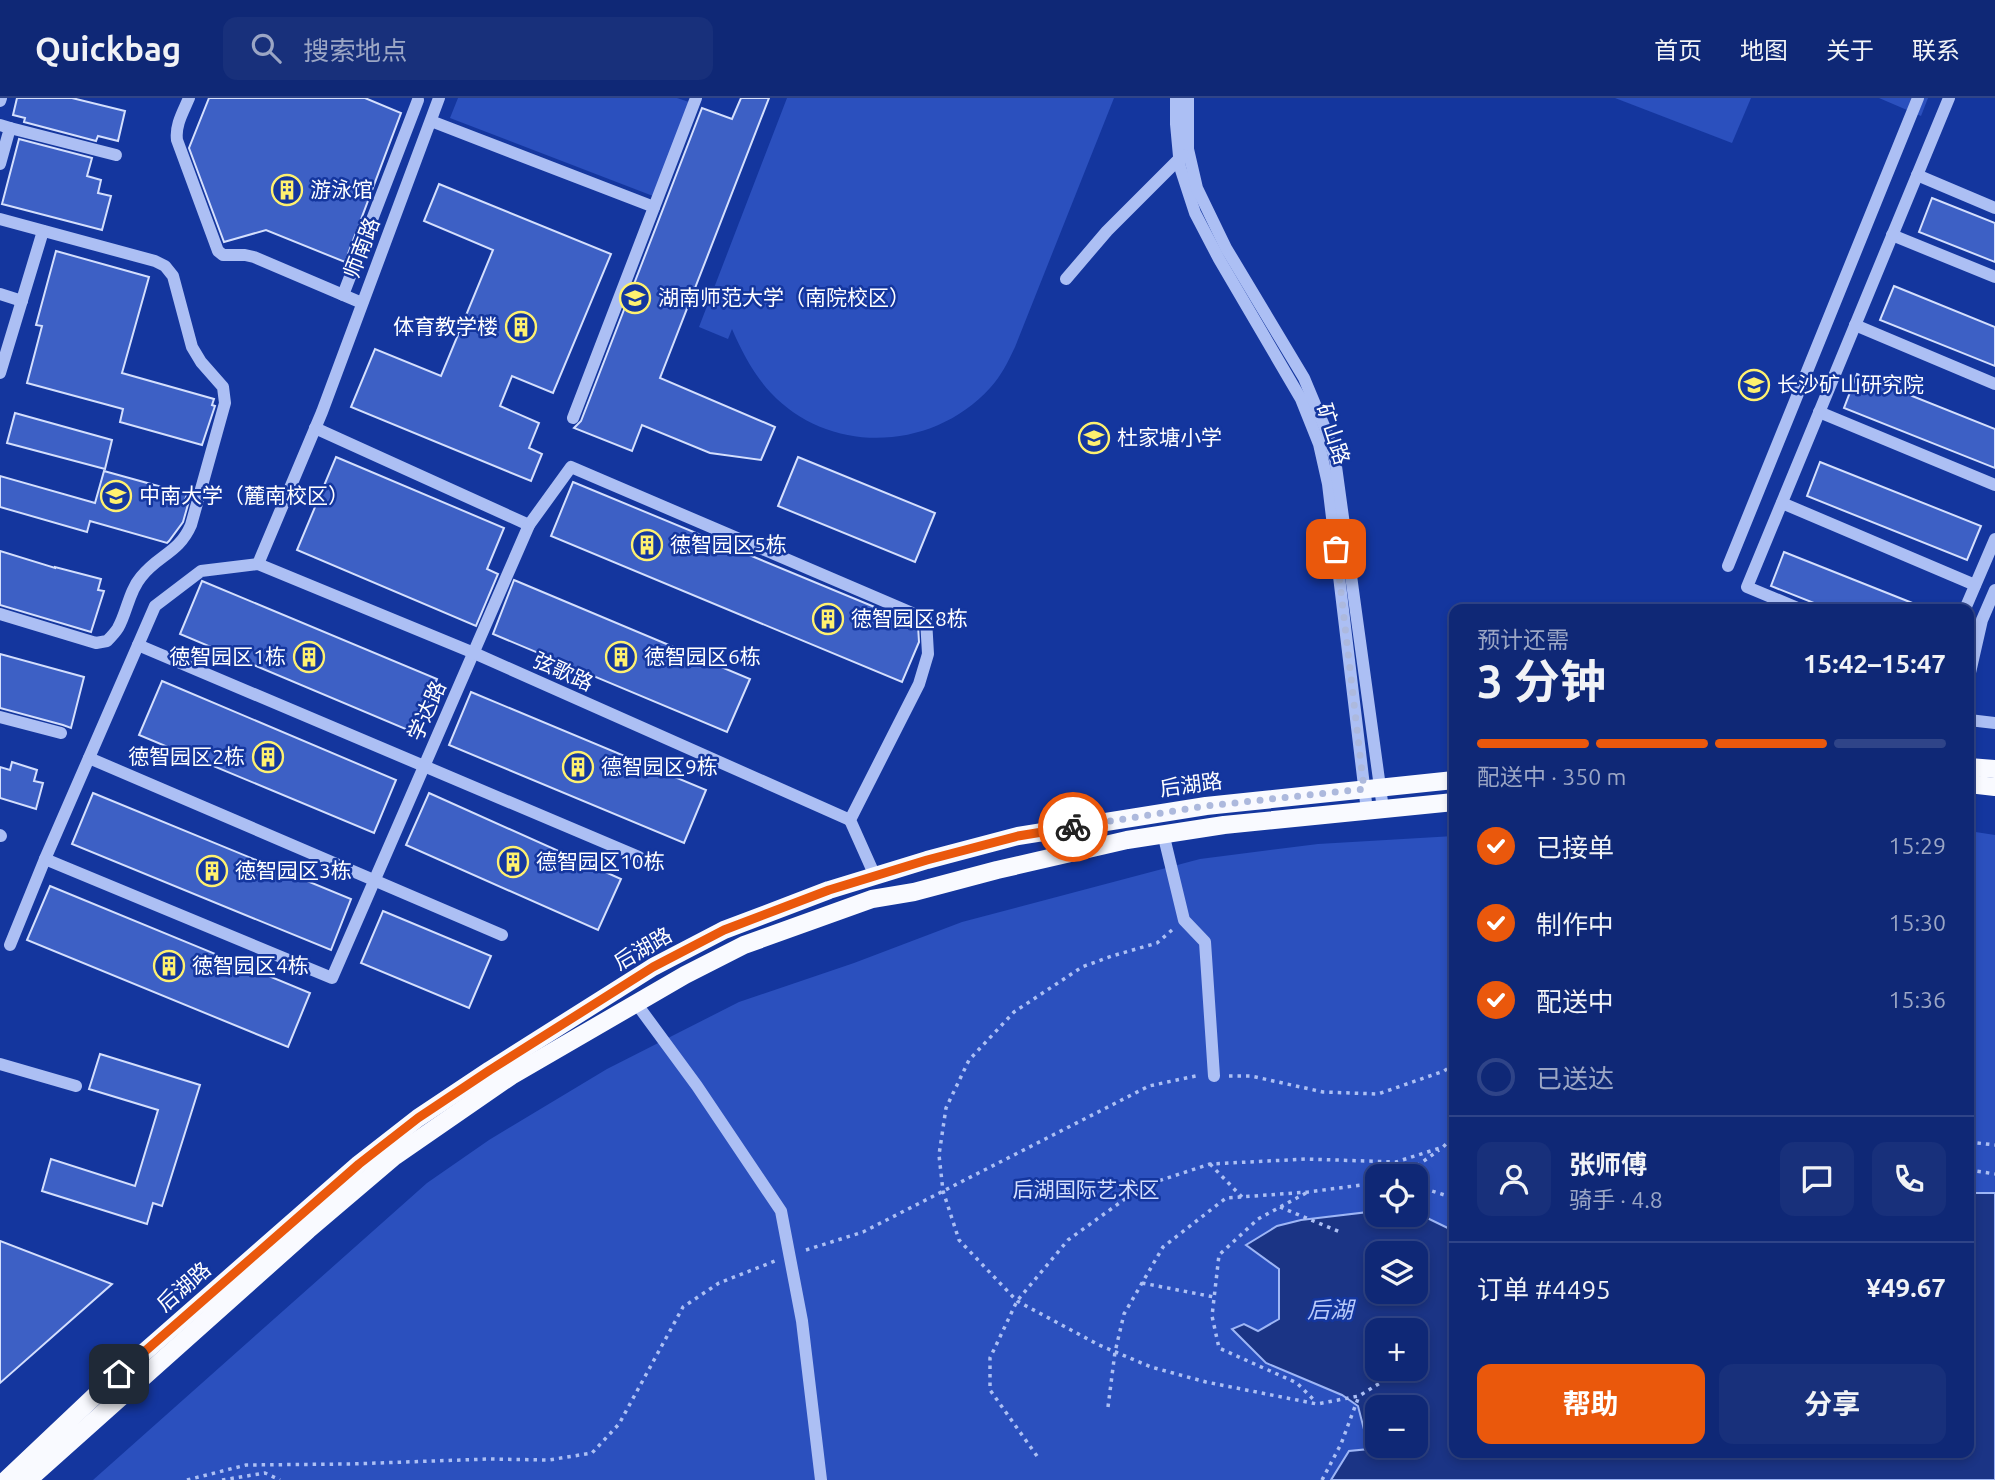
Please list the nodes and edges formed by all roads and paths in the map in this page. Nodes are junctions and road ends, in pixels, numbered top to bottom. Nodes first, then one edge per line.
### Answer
1 (188, 98) edge
2 (696, 98) edge
3 (1177, 98) edge
4 (1188, 98) edge
5 (1918, 98) edge
6 (1949, 98) edge
7 (415, 99) edge
8 (437, 103) edge
9 (430, 121) junction
10 (5, 127) edge
11 (1183, 154) junction
12 (116, 155) dead end
13 (0, 164) edge
14 (1917, 175) junction
15 (654, 207) junction
16 (1995, 208) edge
17 (0, 219) edge
18 (43, 230) junction
19 (1892, 235) junction
20 (1995, 277) edge
21 (1066, 279) dead end
22 (0, 294) edge
23 (343, 295) junction
24 (22, 301) junction
25 (362, 303) junction
26 (1855, 325) junction
27 (0, 373) edge
28 (1995, 384) edge
29 (1819, 412) junction
30 (573, 418) dead end
31 (315, 428) junction
32 (1995, 485) edge
33 (1782, 503) junction
34 (529, 525) junction
35 (1995, 539) edge
36 (258, 564) junction
37 (1728, 566) dead end
38 (1975, 585) junction
39 (1995, 590) edge
40 (1788, 604) edge
41 (1967, 604) edge
42 (0, 614) edge
43 (138, 645) junction
44 (474, 653) junction
45 (1974, 655) edge
46 (0, 717) edge
47 (1974, 721) edge
48 (1995, 723) edge
49 (61, 733) dead end
50 (89, 758) junction
51 (424, 766) junction
52 (1974, 767) edge
53 (1995, 769) edge
54 (1449, 780) edge
55 (1974, 785) edge
56 (1372, 788) junction
57 (1995, 788) edge
58 (1449, 803) edge
59 (1375, 810) junction
60 (850, 820) junction
61 (1163, 833) junction
62 (639, 857) dead end
63 (45, 859) junction
64 (875, 876) junction
65 (376, 880) junction
66 (1184, 920) junction
67 (502, 935) dead end
68 (10, 945) dead end
69 (636, 1003) junction
70 (0, 1063) edge
71 (1449, 1068) edge
72 (1214, 1076) junction
73 (76, 1086) dead end
74 (1449, 1141) edge
75 (1974, 1143) edge
76 (1995, 1145) edge
77 (1443, 1147) junction
78 (1210, 1164) junction
79 (1420, 1164) edge
80 (1974, 1171) edge
81 (1995, 1174) edge
82 (1365, 1185) edge
83 (1428, 1190) edge
84 (943, 1191) junction
85 (1308, 1192) junction
86 (1449, 1196) edge
87 (1242, 1197) junction
88 (1280, 1207) junction
89 (1340, 1232) dead end
90 (790, 1256) junction
91 (1142, 1283) junction
92 (1214, 1297) junction
93 (1017, 1301) junction
94 (1115, 1352) junction
95 (1383, 1381) edge
96 (1359, 1396) junction
97 (1317, 1404) junction
98 (1108, 1407) dead end
99 (1037, 1456) dead end
100 (6, 1480) edge
101 (28, 1480) edge
102 (187, 1480) edge
103 (222, 1480) edge
104 (280, 1480) edge
105 (821, 1480) edge
106 (1322, 1480) edge

1 - 23 street
2 - 15 street
3 - 11 street, 矿山路
4 - 11 street, 矿山路
5 - 37 street
6 - 14 street
7 - 8 street
7 - 23 street
8 - 9 street, 师南路
9 - 15 street
9 - 25 street, 师南路
10 - 12 street
10 - 13 street
11 - 21 street
11 - 56 street, 矿山路
14 - 16 street
14 - 19 street
15 - 30 street
17 - 18 street
18 - 24 street
18 - 42 street
19 - 20 street
19 - 26 street
22 - 24 street
23 - 25 street
24 - 27 street
25 - 31 street, 师南路
26 - 28 street
26 - 29 street
29 - 32 street
29 - 33 street
31 - 34 street
31 - 36 street, 师南路
33 - 38 street
33 - 40 street
34 - 44 street, 学达路
34 - 60 street, 学达路
35 - 38 street
36 - 43 street
36 - 44 street, 弦歌路
38 - 41 street
39 - 45 street
43 - 50 street
43 - 51 street
44 - 51 street, 学达路
44 - 60 street, 弦歌路
46 - 49 street
47 - 48 street
50 - 63 street
50 - 65 street
51 - 62 street
51 - 65 street, 学达路
52 - 53 main road
54 - 56 main road, 后湖路
55 - 57 main road
56 - 59 street, 矿山路
56 - 64 main road, 后湖路
58 - 59 main road, 后湖路
59 - 61 main road, 后湖路
60 - 64 street
61 - 66 street
61 - 69 main road, 后湖路
63 - 65 street, 学达路
63 - 68 street
64 - 100 main road, 后湖路
65 - 67 street
66 - 72 street
66 - 84 path
69 - 90 street
69 - 101 main road, 后湖路
70 - 73 street
71 - 72 path
72 - 84 path
74 - 77 path
75 - 76 path
77 - 78 path
77 - 79 path
78 - 87 path
78 - 93 path
80 - 81 path
82 - 85 path
83 - 86 path
84 - 90 path
84 - 93 path
85 - 87 path
85 - 88 path
87 - 91 path
88 - 89 path
88 - 92 path
90 - 102 path
90 - 105 street
91 - 92 path
91 - 94 path
92 - 97 path
93 - 94 path
93 - 99 path
94 - 97 path
94 - 98 path
95 - 96 path
96 - 97 path
96 - 106 path
103 - 104 path

